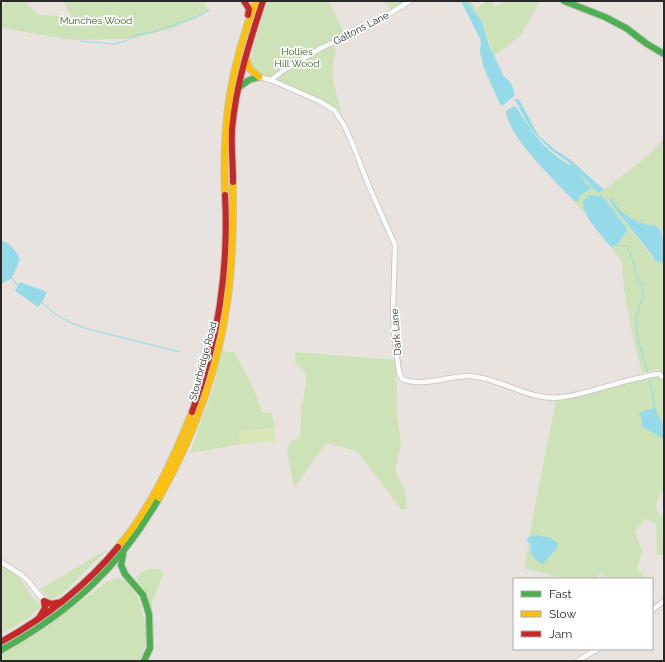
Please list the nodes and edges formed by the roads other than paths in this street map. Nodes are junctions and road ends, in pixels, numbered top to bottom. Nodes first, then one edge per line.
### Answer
1 (244, 1) edge
2 (256, 1) edge
3 (263, 1) edge
4 (410, 1) edge
5 (564, 1) edge
6 (248, 22) junction
7 (246, 53) junction
8 (664, 54) edge
9 (259, 77) junction
10 (271, 80) junction
11 (238, 88) junction
12 (664, 377) edge
13 (124, 550) junction
14 (1, 562) edge
15 (106, 571) junction
16 (125, 574) junction
17 (44, 601) junction
18 (664, 601) edge
19 (63, 602) junction
20 (653, 609) edge
21 (37, 620) junction
22 (1, 642) edge
23 (1, 650) edge
24 (596, 650) edge
25 (144, 661) edge
26 (577, 661) edge

1 - 6 main road
2 - 6 main road, Stourbridge Road
3 - 7 main road, Stourbridge Road
4 - 10 street, Galtons Lane
5 - 8 main road
6 - 19 main road, Stourbridge Road
7 - 9 main road
7 - 11 main road, Stourbridge Road
9 - 10 street, Dark Lane
9 - 11 main road
10 - 12 street, Dark Lane
11 - 13 main road, Stourbridge Road
13 - 15 main road, Stourbridge Road
13 - 16 main road
14 - 17 street
15 - 16 main road
15 - 23 main road, Stourbridge Road
16 - 25 main road
17 - 19 main road
17 - 21 main road
18 - 20 street
19 - 21 main road, Stourbridge Road
21 - 22 main road, Stourbridge Road
24 - 26 street

